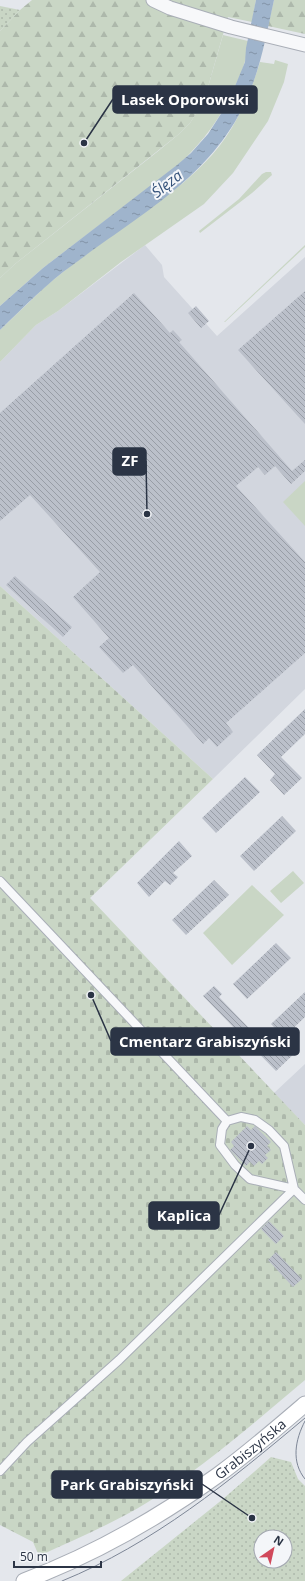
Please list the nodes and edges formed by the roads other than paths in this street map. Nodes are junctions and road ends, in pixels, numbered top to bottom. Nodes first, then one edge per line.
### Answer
1 (153, 0) edge
2 (305, 45) edge
3 (0, 881) edge
4 (227, 1121) junction
5 (294, 1189) junction
6 (305, 1200) edge
7 (305, 1404) edge
8 (0, 1471) edge
9 (24, 1581) edge

1 - 2 street
3 - 4 street
4 - 5 street
4 - 5 street
5 - 6 street
5 - 8 street
7 - 9 main road, Grabiszyńska

